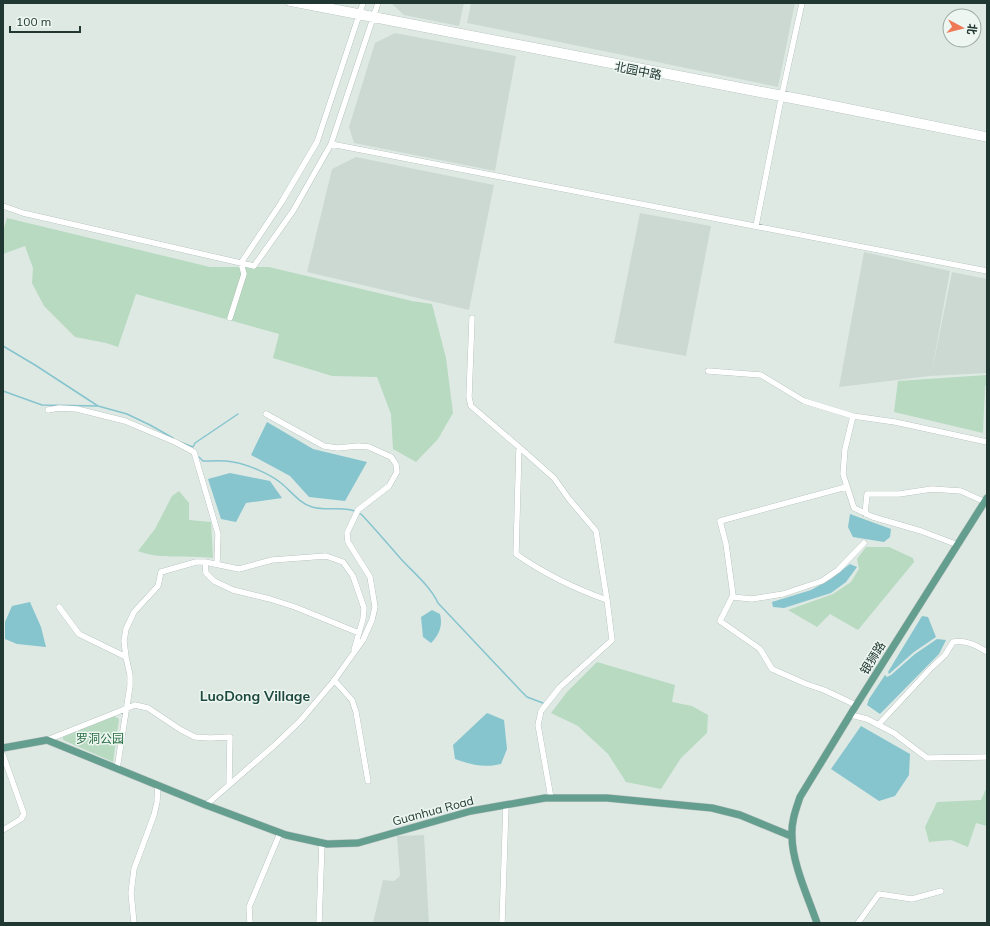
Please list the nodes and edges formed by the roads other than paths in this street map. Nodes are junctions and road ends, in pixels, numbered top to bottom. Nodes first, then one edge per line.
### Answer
1 (289, 3) edge
2 (313, 3) edge
3 (363, 3) edge
4 (378, 3) edge
5 (802, 3) edge
6 (360, 15) junction
7 (373, 17) junction
8 (782, 96) junction
9 (987, 135) edge
10 (987, 139) edge
11 (331, 144) junction
12 (3, 206) edge
13 (756, 226) junction
14 (241, 263) junction
15 (987, 271) edge
16 (230, 318) dead end
17 (472, 318) dead end
18 (708, 371) dead end
19 (48, 410) dead end
20 (266, 414) dead end
21 (853, 416) junction
22 (987, 442) edge
23 (519, 447) junction
24 (846, 487) junction
25 (986, 500) edge
26 (865, 514) junction
27 (864, 542) dead end
28 (958, 545) junction
29 (205, 562) junction
30 (216, 564) junction
31 (732, 597) junction
32 (607, 600) junction
33 (59, 607) dead end
34 (359, 633) junction
35 (987, 652) edge
36 (353, 655) junction
37 (126, 657) junction
38 (334, 680) junction
39 (856, 705) junction
40 (126, 708) junction
41 (851, 715) junction
42 (878, 725) junction
43 (47, 740) junction
44 (3, 748) edge
45 (3, 755) edge
46 (987, 757) edge
47 (117, 769) junction
48 (368, 781) dead end
49 (229, 785) junction
50 (158, 786) junction
51 (550, 798) junction
52 (206, 805) junction
53 (506, 805) junction
54 (3, 830) edge
55 (280, 833) junction
56 (792, 836) junction
57 (322, 843) junction
58 (941, 891) dead end
59 (134, 923) edge
60 (250, 923) edge
61 (319, 923) edge
62 (502, 923) edge
63 (817, 923) edge
64 (858, 923) edge

1 - 6 street, 北园中路
2 - 6 street, 北园中路
3 - 6 street
4 - 7 street
5 - 8 street
6 - 7 street, 北园中路
6 - 14 street
7 - 8 street, 北园中路
7 - 11 street
8 - 9 street, 北园中路
8 - 10 street, 北园中路
8 - 13 street
11 - 13 street
11 - 14 street
12 - 14 street
13 - 15 street
14 - 16 street
17 - 23 street
18 - 21 street
19 - 30 street
20 - 36 street
21 - 22 street
21 - 24 street
23 - 32 street
23 - 32 street
24 - 26 street
24 - 31 street
25 - 26 street
25 - 28 main road, 银狮路
26 - 28 street
27 - 31 street
28 - 39 main road, 银狮路
29 - 30 street
29 - 34 street
29 - 37 street
30 - 34 street
31 - 39 street
32 - 51 street
33 - 37 street
34 - 36 street
35 - 42 street
36 - 38 street
37 - 40 street
38 - 48 street
38 - 49 street
39 - 41 main road, 银狮路
40 - 43 street
40 - 47 street
40 - 49 street
41 - 42 street
41 - 56 main road, 银狮路
42 - 46 street
43 - 44 main road
43 - 47 main road, Guanhua Road
45 - 54 street
47 - 50 main road, Guanhua Road
49 - 52 street
50 - 52 main road, Guanhua Road
50 - 59 street
51 - 53 main road, Guanhua Road
51 - 56 main road, Guanhua Road
52 - 55 main road, Guanhua Road
53 - 57 main road, Guanhua Road
53 - 62 street
55 - 57 main road, Guanhua Road
55 - 60 street
56 - 63 main road
57 - 61 street
58 - 64 street

